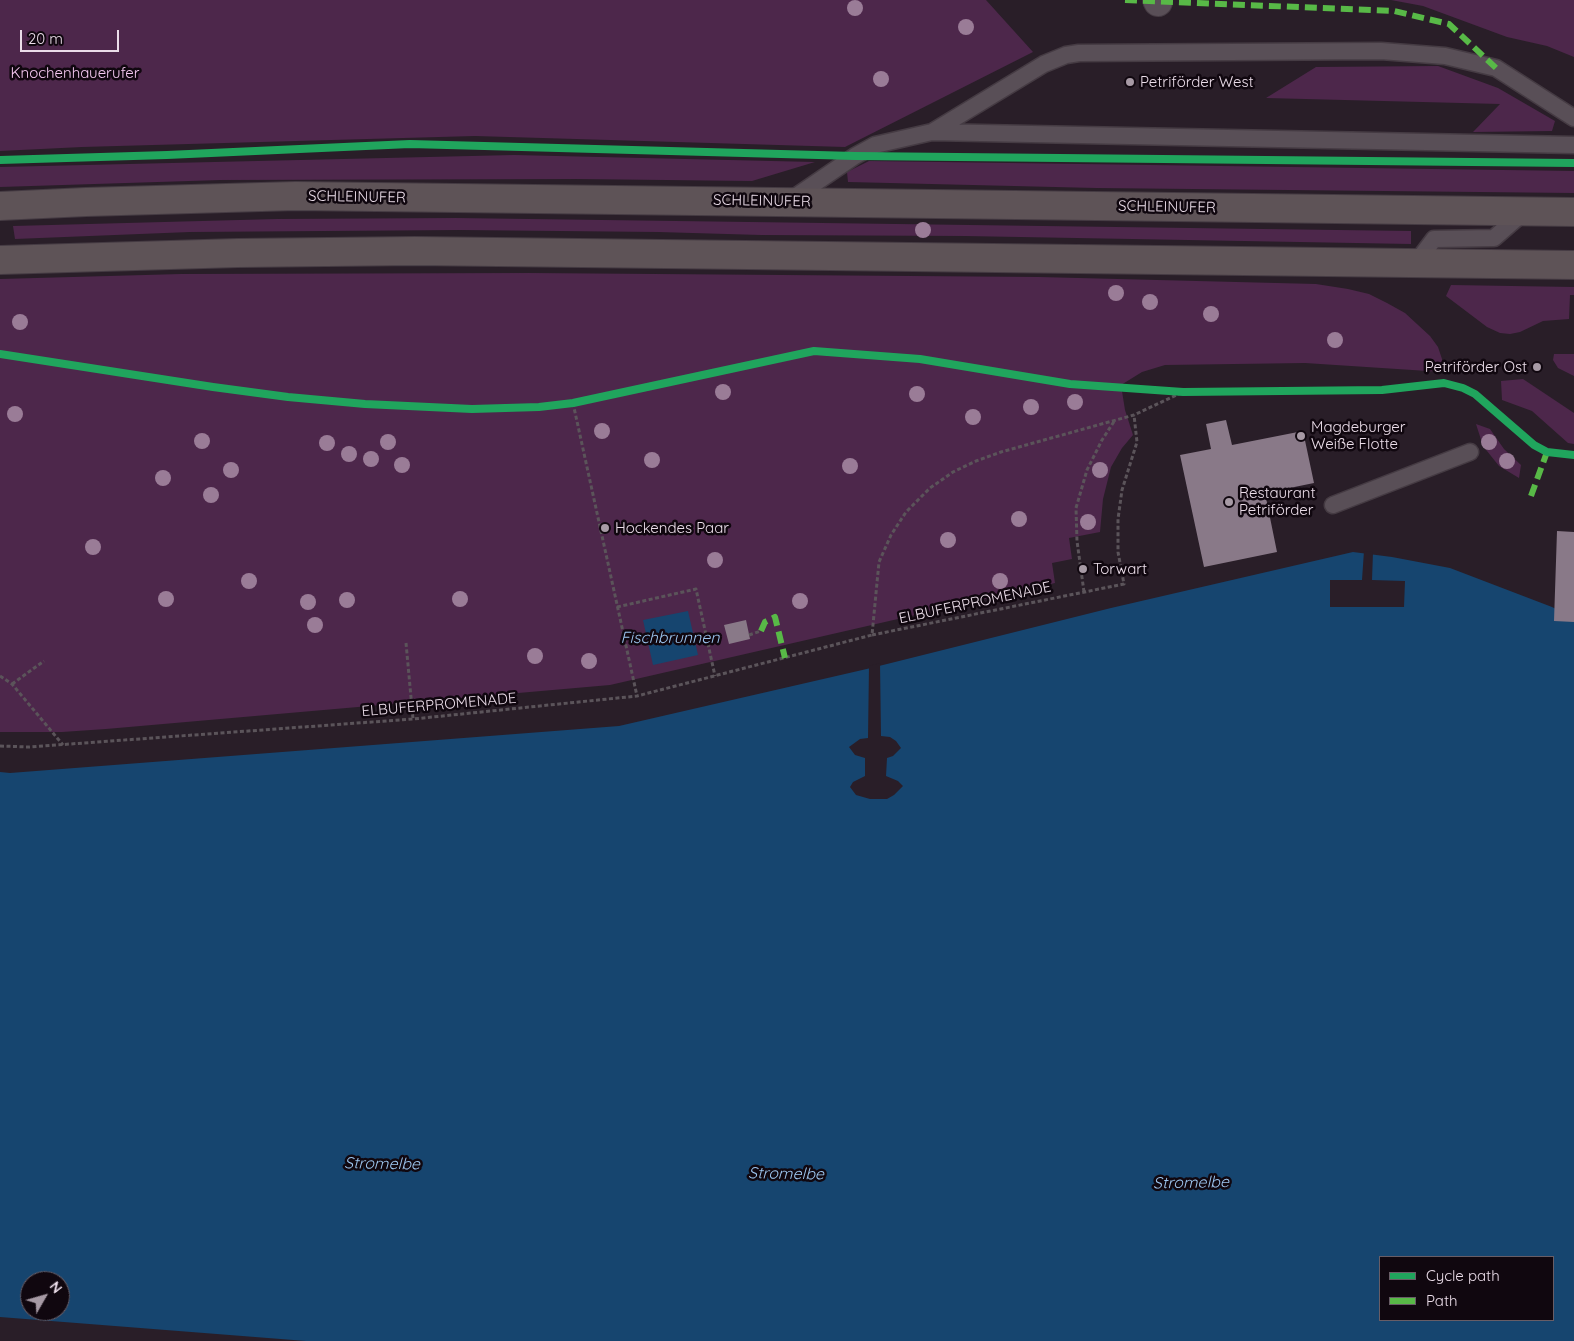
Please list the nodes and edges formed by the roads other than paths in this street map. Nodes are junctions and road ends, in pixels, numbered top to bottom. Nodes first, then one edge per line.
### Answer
1 (1574, 118) edge
2 (932, 132) junction
3 (1574, 145) edge
4 (788, 202) junction
5 (0, 206) edge
6 (1525, 211) junction
7 (1574, 212) edge
8 (0, 260) edge
9 (1416, 263) junction
10 (1574, 265) edge
11 (1470, 452) dead end
12 (1333, 505) dead end

1 - 2 lane
2 - 3 lane
2 - 4 lane
4 - 5 main road, SCHLEINUFER
4 - 6 main road, SCHLEINUFER
6 - 7 main road, SCHLEINUFER
6 - 9 lane
8 - 9 main road
9 - 10 main road
11 - 12 lane

